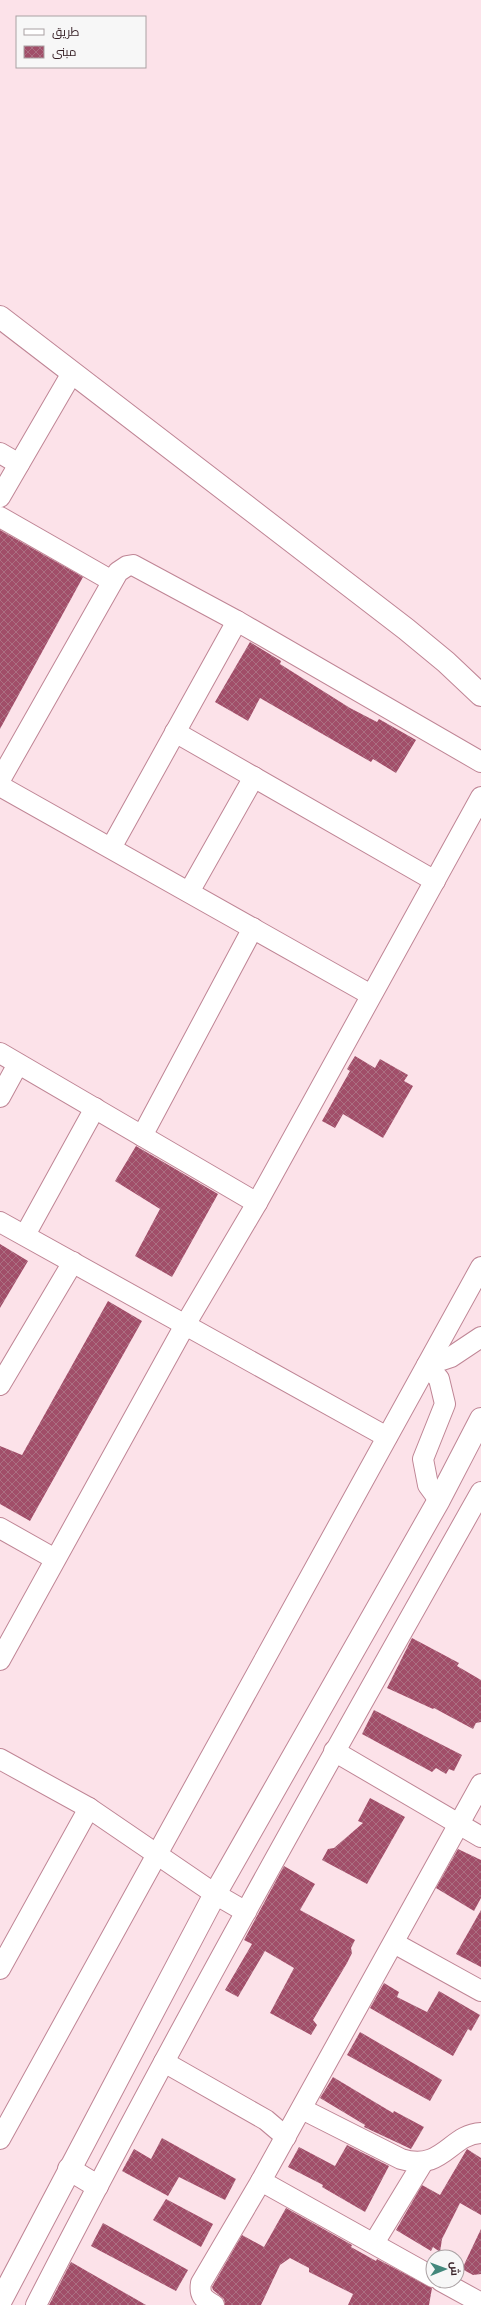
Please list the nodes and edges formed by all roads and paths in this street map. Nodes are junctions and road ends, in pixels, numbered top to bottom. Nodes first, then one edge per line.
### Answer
1 (0, 318) edge
2 (72, 373) junction
3 (0, 453) edge
4 (19, 464) junction
5 (0, 497) edge
6 (0, 517) edge
7 (112, 581) junction
8 (237, 620) junction
9 (481, 695) edge
10 (175, 732) junction
11 (481, 762) edge
12 (254, 777) junction
13 (0, 780) edge
14 (0, 786) edge
15 (481, 797) edge
16 (111, 848) junction
17 (435, 881) junction
18 (189, 892) junction
19 (253, 928) junction
20 (371, 995) junction
21 (0, 1054) edge
22 (18, 1064) junction
23 (0, 1097) edge
24 (95, 1108) junction
25 (142, 1136) junction
26 (257, 1203) junction
27 (0, 1222) edge
28 (25, 1236) junction
29 (73, 1262) junction
30 (481, 1267) edge
31 (185, 1325) junction
32 (481, 1337) edge
33 (427, 1365) junction
34 (1, 1381) edge
35 (481, 1419) edge
36 (386, 1437) junction
37 (481, 1492) edge
38 (439, 1500) junction
39 (0, 1528) edge
40 (55, 1559) junction
41 (0, 1660) edge
42 (334, 1751) junction
43 (0, 1758) edge
44 (481, 1784) edge
45 (89, 1808) junction
46 (459, 1825) junction
47 (481, 1837) edge
48 (158, 1856) junction
49 (215, 1894) junction
50 (246, 1912) junction
51 (394, 1943) junction
52 (0, 1969) edge
53 (481, 1991) edge
54 (164, 2062) junction
55 (302, 2109) junction
56 (481, 2133) edge
57 (286, 2137) junction
58 (0, 2139) edge
59 (422, 2164) junction
60 (69, 2169) junction
61 (261, 2181) junction
62 (97, 2186) junction
63 (374, 2243) junction
64 (425, 2272) edge
65 (6, 2277) edge
66 (456, 2289) edge
67 (0, 2302) edge
68 (481, 2303) edge
69 (36, 2305) edge
70 (214, 2305) edge

1 - 2 main road
2 - 4 street
2 - 9 main road
3 - 4 street
4 - 5 street
6 - 7 street
7 - 8 street
7 - 13 street
8 - 10 street
8 - 11 street
10 - 12 street
10 - 16 street
12 - 17 street
12 - 18 street
14 - 16 street
15 - 17 street
16 - 18 street
17 - 20 street
18 - 19 street
19 - 20 street
19 - 25 street
20 - 26 street
21 - 22 street
22 - 23 street
22 - 24 street
24 - 25 street
24 - 28 street
25 - 26 street
26 - 31 street
27 - 28 street
28 - 29 street
29 - 31 street
29 - 34 street
30 - 33 street
31 - 36 street
31 - 40 street
32 - 33 street
33 - 36 street
33 - 38 street
35 - 38 main road
36 - 48 street
37 - 42 street
38 - 49 main road
39 - 40 street
40 - 41 street
42 - 46 street
42 - 50 street
43 - 45 street
44 - 46 street
45 - 48 street
45 - 52 street
46 - 47 street
46 - 51 street
48 - 49 street
48 - 58 street
49 - 50 street
49 - 60 main road
50 - 54 street
51 - 53 street
51 - 55 street
54 - 57 street
54 - 62 street
55 - 57 street
55 - 59 street
56 - 59 street
57 - 61 street
59 - 63 street
60 - 62 main road
60 - 65 main road
61 - 63 street
61 - 70 street
62 - 69 street
63 - 64 street
65 - 67 main road
66 - 68 street

